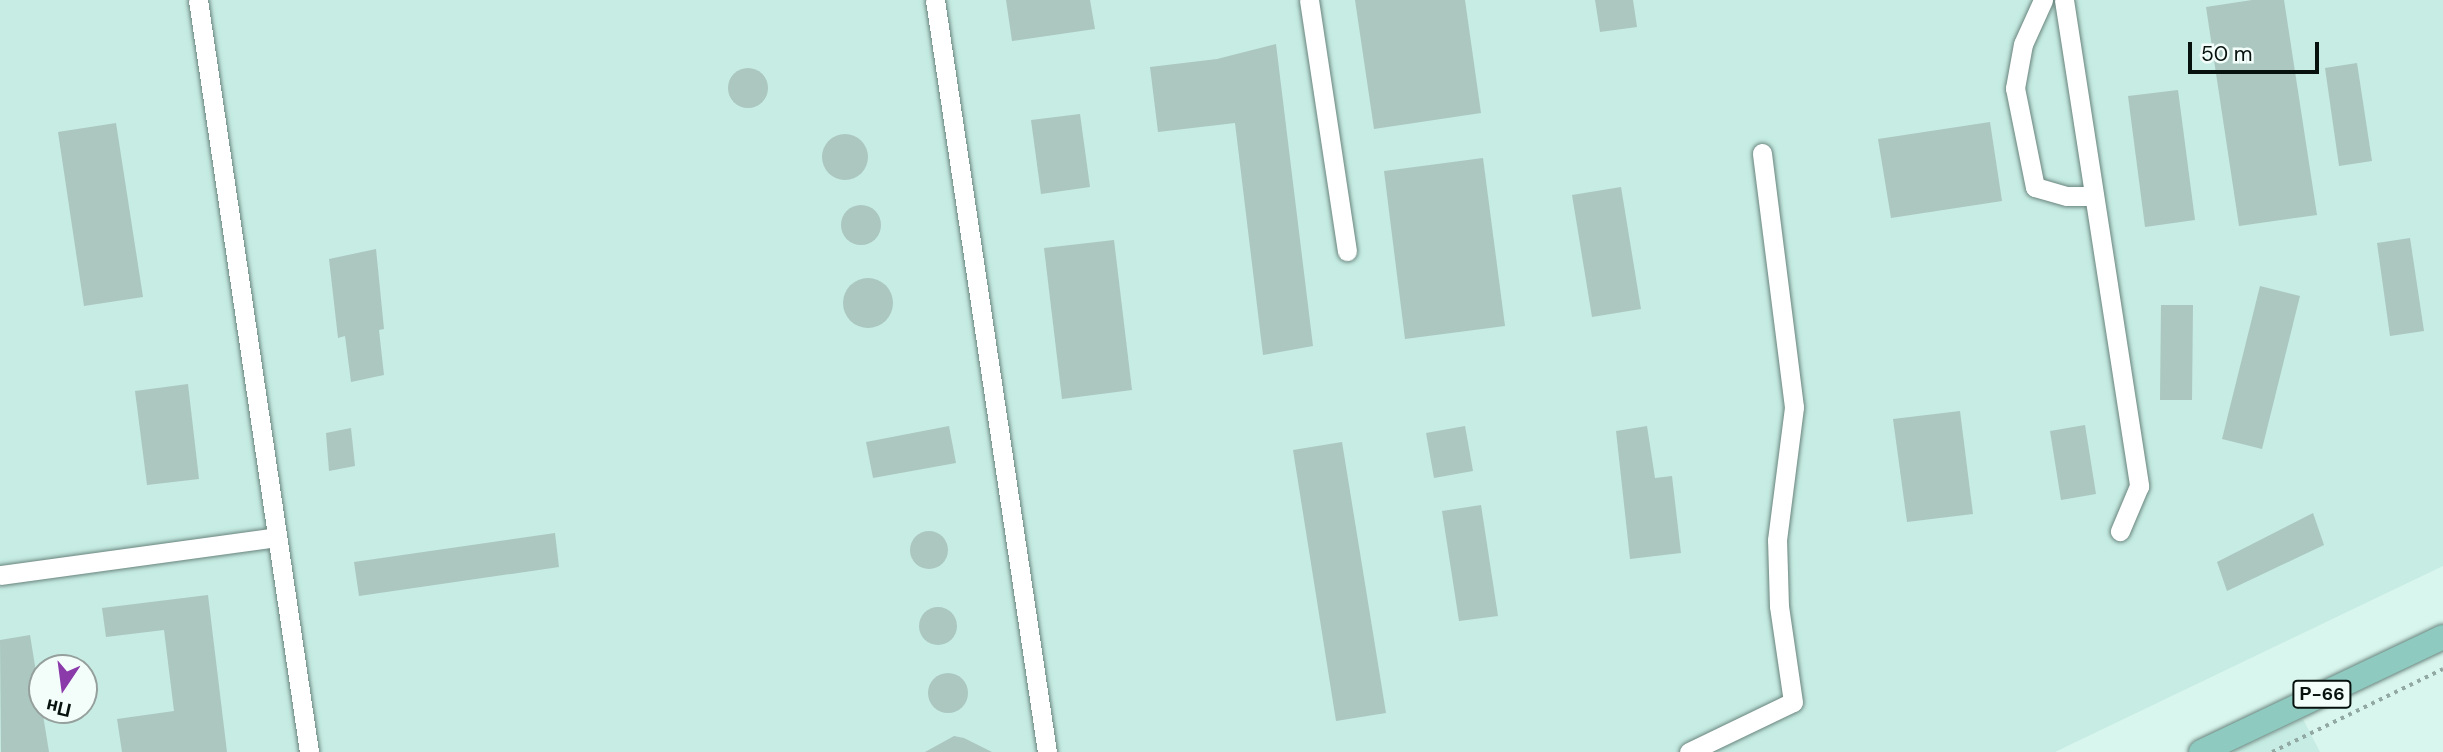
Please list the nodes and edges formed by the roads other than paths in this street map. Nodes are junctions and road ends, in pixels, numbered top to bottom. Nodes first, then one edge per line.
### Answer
1 (198, 0) edge
2 (935, 0) edge
3 (1309, 0) edge
4 (2043, 0) edge
5 (2064, 0) edge
6 (1762, 153) dead end
7 (2094, 196) junction
8 (1347, 251) dead end
9 (2120, 531) dead end
10 (276, 537) junction
11 (0, 575) edge
12 (2443, 637) edge
13 (309, 752) edge
14 (1046, 752) edge
15 (1689, 752) edge
16 (2201, 752) edge

1 - 10 lane
2 - 14 lane
3 - 8 lane
4 - 7 lane
5 - 7 lane
6 - 15 lane
7 - 9 lane
10 - 11 lane
10 - 13 lane
12 - 16 main road, Р-66

